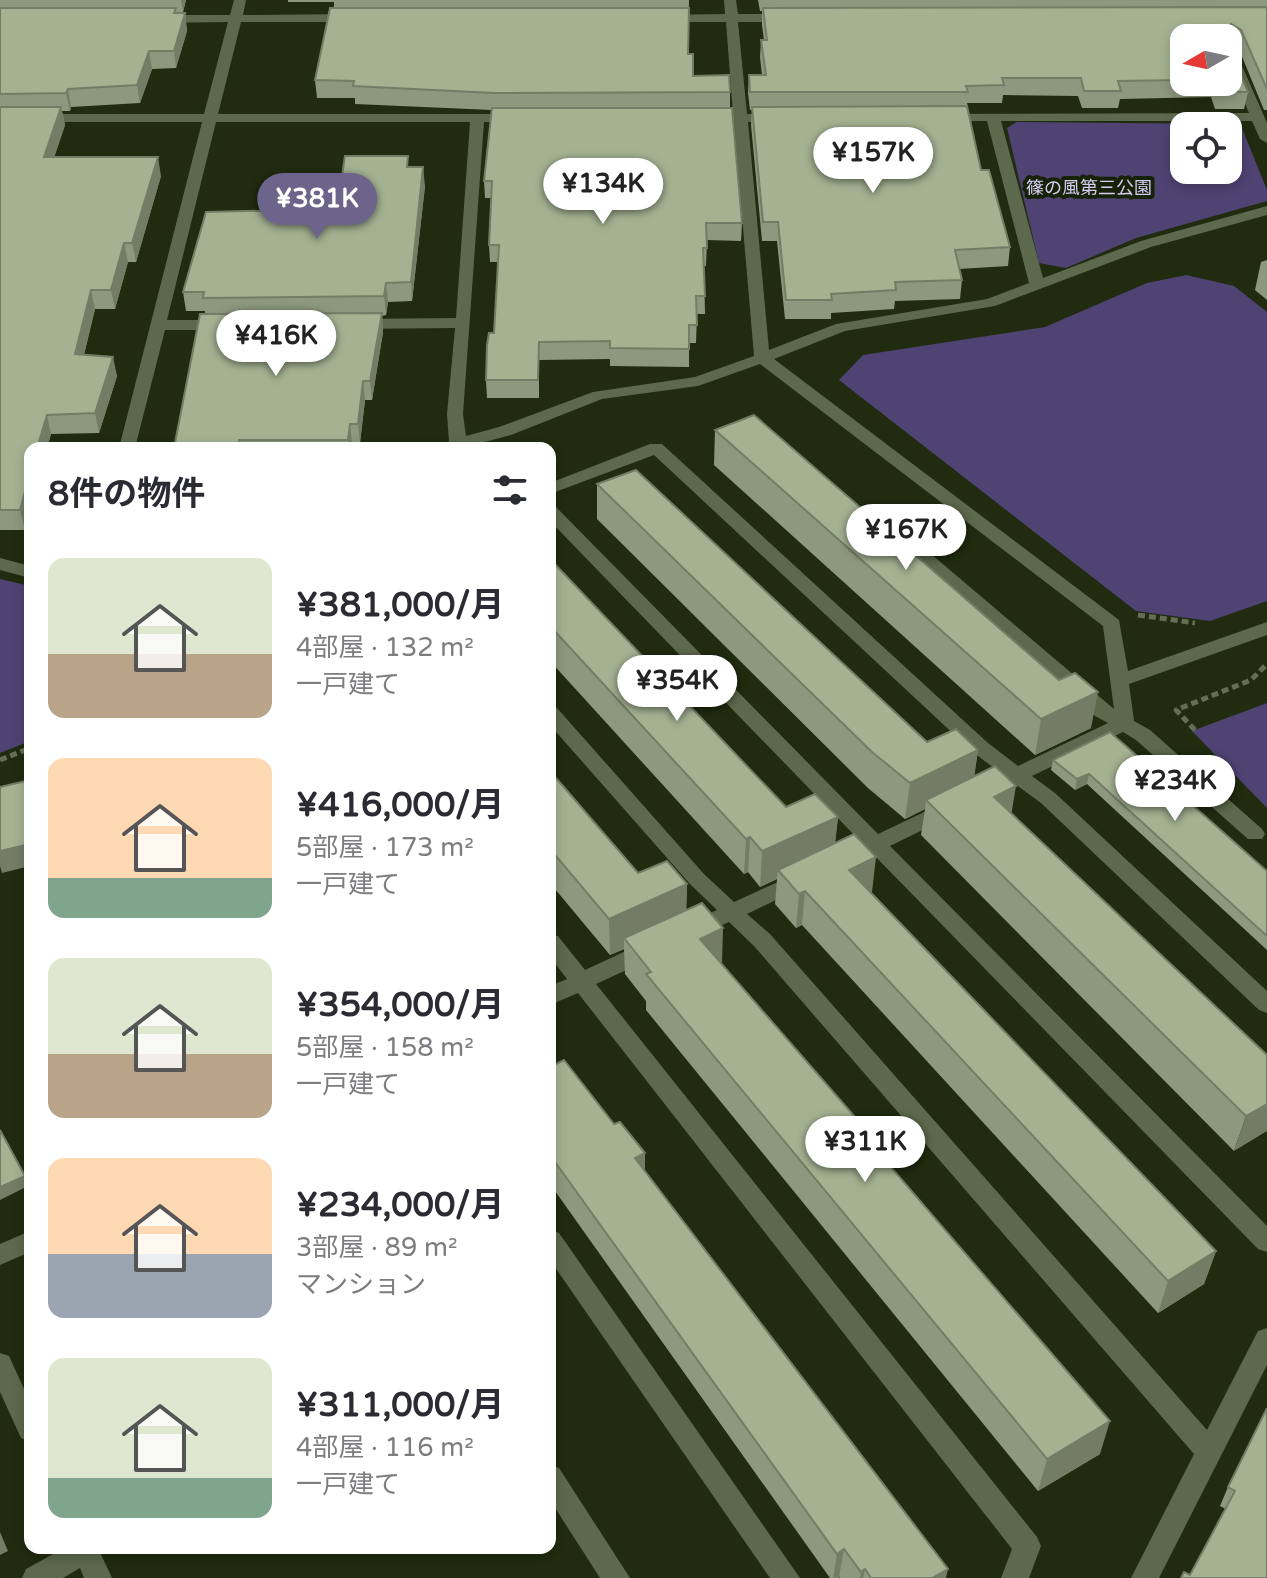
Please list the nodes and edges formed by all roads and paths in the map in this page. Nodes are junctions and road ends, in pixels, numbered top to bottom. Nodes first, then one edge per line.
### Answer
1 (240, 0) edge
2 (730, 0) edge
3 (234, 18) junction
4 (374, 18) edge
5 (655, 18) edge
6 (732, 18) junction
7 (795, 18) edge
8 (150, 19) edge
9 (1242, 80) edge
10 (210, 117) junction
11 (930, 117) edge
12 (993, 117) junction
13 (1258, 117) junction
14 (0, 118) edge
15 (477, 118) junction
16 (539, 118) edge
17 (695, 118) edge
18 (742, 118) junction
19 (788, 118) edge
20 (1267, 139) edge
21 (1267, 210) edge
22 (1038, 287) junction
23 (463, 323) junction
24 (335, 324) edge
25 (157, 325) junction
26 (239, 325) edge
27 (762, 358) junction
28 (128, 442) edge
29 (455, 442) edge
30 (466, 442) edge
31 (556, 487) edge
32 (556, 517) edge
33 (918, 552) dead end
34 (0, 564) edge
35 (24, 570) edge
36 (1127, 607) dead end
37 (1200, 624) dead end
38 (1267, 628) edge
39 (1267, 664) edge
40 (1122, 680) junction
41 (556, 720) edge
42 (1125, 723) junction
43 (1195, 730) dead end
44 (24, 750) edge
45 (0, 760) edge
46 (1018, 774) junction
47 (1255, 834) dead end
48 (876, 845) junction
49 (731, 912) junction
50 (556, 950) edge
51 (581, 981) junction
52 (556, 993) edge
53 (1267, 1004) edge
54 (1267, 1242) edge
55 (24, 1244) edge
56 (556, 1249) edge
57 (0, 1255) edge
58 (1267, 1339) edge
59 (0, 1364) edge
60 (24, 1417) edge
61 (1209, 1452) junction
62 (556, 1486) edge
63 (76, 1554) edge
64 (86, 1554) edge
65 (36, 1578) edge
66 (98, 1578) edge
67 (616, 1578) edge
68 (786, 1578) edge
69 (1015, 1578) edge
70 (1145, 1578) edge

1 - 3 street
2 - 6 street
3 - 4 street
3 - 8 street
3 - 10 street
5 - 6 street
6 - 7 street
6 - 18 street
9 - 13 street
10 - 14 street
10 - 15 street
10 - 25 street
11 - 12 street
12 - 13 street
12 - 22 street
13 - 20 street
15 - 16 street
15 - 23 street
17 - 18 street
18 - 19 street
18 - 27 street
21 - 22 street
22 - 27 street
23 - 24 street
23 - 29 street
25 - 26 street
25 - 28 street
27 - 30 street
27 - 40 street
31 - 46 street
32 - 48 street
33 - 42 street
34 - 35 street
36 - 37 path
38 - 40 street
39 - 43 path
40 - 42 street
41 - 49 street
42 - 46 street
42 - 47 street
44 - 45 path
46 - 48 street
46 - 53 street
48 - 49 street
48 - 54 street
49 - 51 street
49 - 61 street
50 - 51 street
51 - 52 street
51 - 69 street
55 - 57 street
56 - 68 street
58 - 61 street
59 - 60 street
61 - 70 street
62 - 67 street
63 - 65 street
64 - 66 street

